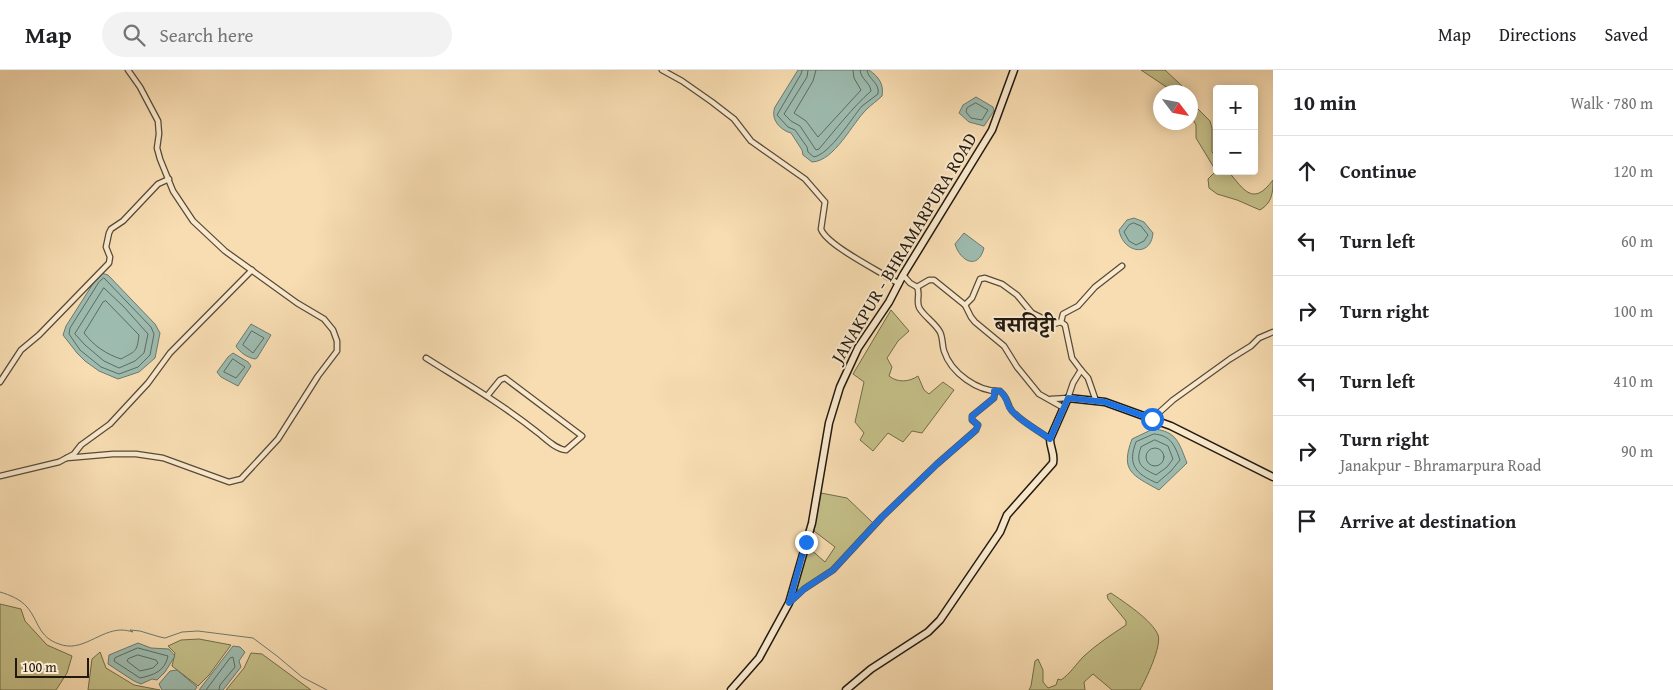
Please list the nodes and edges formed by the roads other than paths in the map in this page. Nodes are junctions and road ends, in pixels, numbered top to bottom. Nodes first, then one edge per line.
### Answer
1 (128, 70) edge
2 (662, 70) edge
3 (1014, 70) edge
4 (169, 179) junction
5 (1122, 266) dead end
6 (252, 270) junction
7 (903, 275) junction
8 (899, 284) junction
9 (917, 287) junction
10 (966, 305) junction
11 (1061, 322) junction
12 (1273, 332) edge
13 (426, 358) dead end
14 (1081, 370) junction
15 (0, 382) edge
16 (994, 391) junction
17 (487, 396) junction
18 (1068, 398) junction
19 (1051, 399) junction
20 (1096, 400) junction
21 (1064, 408) junction
22 (1152, 419) junction
23 (1050, 439) junction
24 (67, 458) junction
25 (0, 476) edge
26 (1273, 477) edge
27 (789, 603) junction
28 (732, 690) edge
29 (846, 690) edge

1 - 4 street
2 - 8 street
3 - 7 street, JANAKPUR - BHRAMARPURA ROAD
4 - 6 street
4 - 15 street
5 - 11 street
6 - 24 street
6 - 24 street
7 - 8 street, JANAKPUR - BHRAMARPURA ROAD
7 - 9 street
8 - 27 street, JANAKPUR - BHRAMARPURA ROAD
9 - 10 street
9 - 16 street
10 - 11 street
10 - 19 street
11 - 14 street
12 - 22 street
13 - 17 street
14 - 18 street
14 - 20 street
16 - 23 street
16 - 27 street
17 - 17 street
18 - 19 street
18 - 20 street
18 - 21 street
19 - 21 street
20 - 22 street
21 - 23 street
22 - 26 street
23 - 29 street
24 - 25 street
27 - 28 street, JANAKPUR - BHRAMARPURA ROAD

